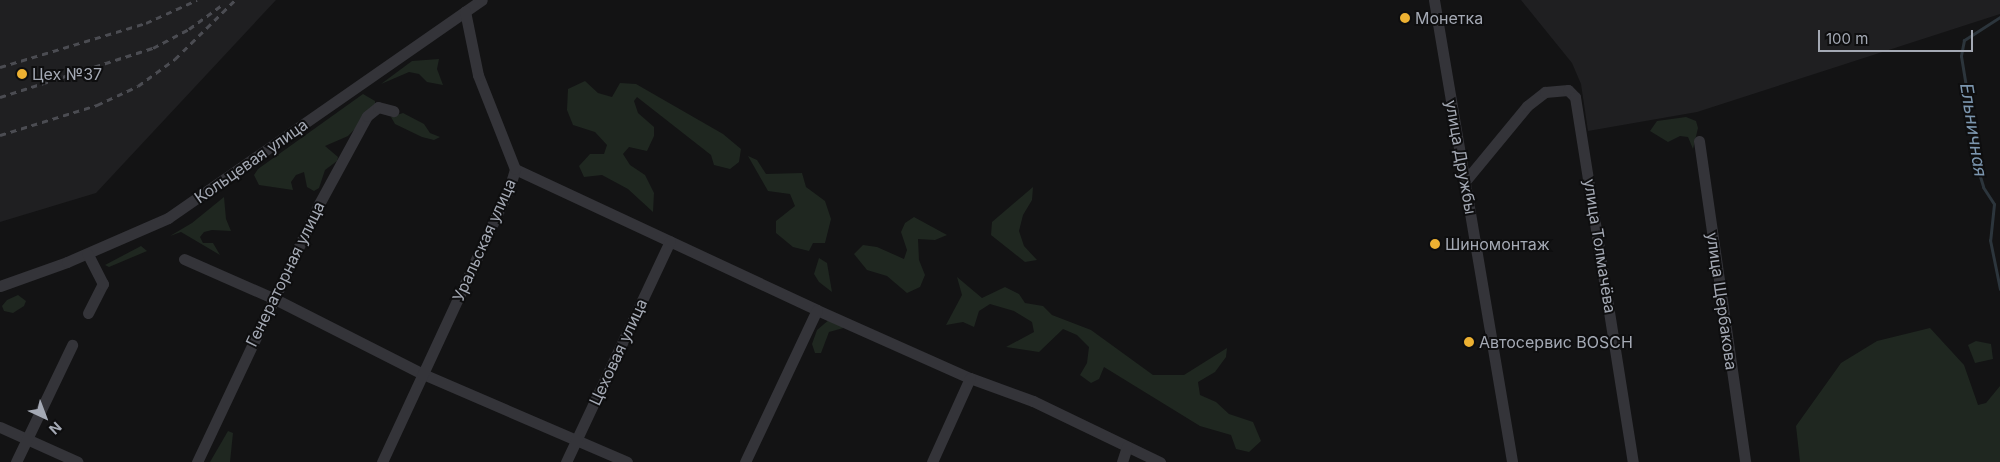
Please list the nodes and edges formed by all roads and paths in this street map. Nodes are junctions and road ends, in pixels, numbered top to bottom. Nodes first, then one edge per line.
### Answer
1 (482, 0) edge
2 (1434, 0) edge
3 (465, 11) junction
4 (393, 111) dead end
5 (1699, 141) dead end
6 (515, 168) junction
7 (1466, 180) junction
8 (670, 241) junction
9 (88, 254) junction
10 (184, 259) dead end
11 (0, 286) edge
12 (273, 298) junction
13 (817, 310) junction
14 (88, 313) dead end
15 (72, 345) dead end
16 (423, 374) junction
17 (970, 378) junction
18 (0, 427) edge
19 (27, 440) junction
20 (576, 440) junction
21 (1127, 447) junction
22 (16, 462) edge
23 (78, 462) edge
24 (197, 462) edge
25 (382, 462) edge
26 (566, 462) edge
27 (627, 462) edge
28 (745, 462) edge
29 (932, 462) edge
30 (1122, 462) edge
31 (1160, 462) edge
32 (1512, 462) edge
33 (1633, 462) edge
34 (1745, 462) edge

1 - 3 street, Кольцевая улица
2 - 7 street, улица Дружбы
3 - 6 street, Уральская улица
3 - 9 street, Кольцевая улица
4 - 12 street, Генераторная улица
5 - 34 street, улица Щербакова
6 - 8 street
6 - 16 street, Уральская улица
7 - 32 street, улица Дружбы
7 - 33 street, улица Толмачёва
8 - 13 street
8 - 20 street, Цеховая улица
9 - 11 street, Кольцевая улица
9 - 14 street
10 - 12 street
12 - 16 street
12 - 24 street, Генераторная улица
13 - 17 street
13 - 28 street
15 - 19 street
16 - 20 street
16 - 25 street, Уральская улица
17 - 21 street
17 - 29 street
18 - 19 street
19 - 22 street
19 - 23 street
20 - 26 street, Цеховая улица
20 - 27 street
21 - 30 street
21 - 31 street

